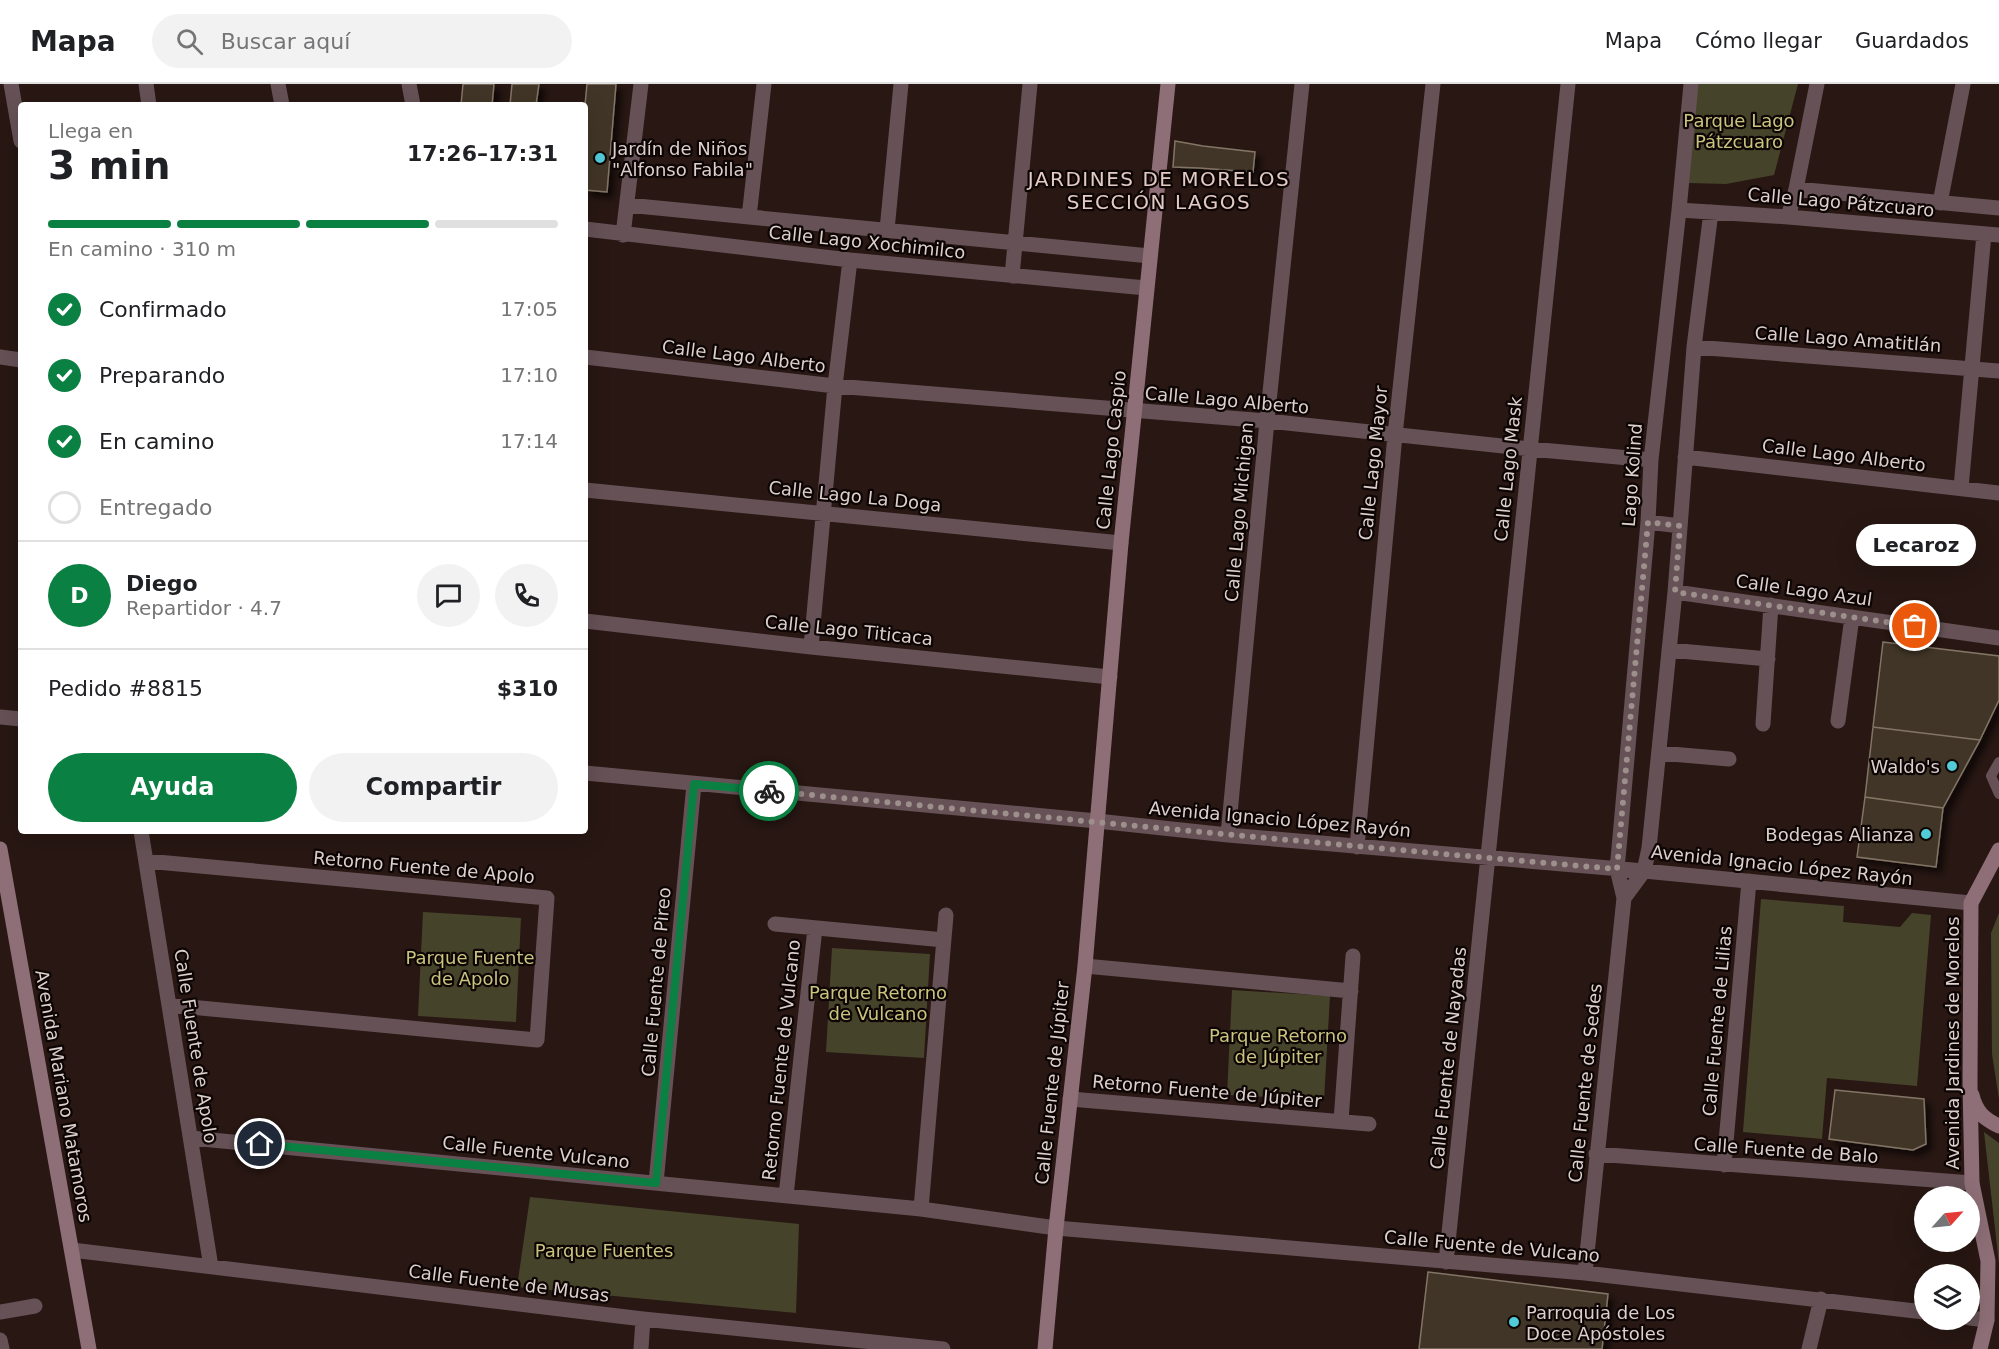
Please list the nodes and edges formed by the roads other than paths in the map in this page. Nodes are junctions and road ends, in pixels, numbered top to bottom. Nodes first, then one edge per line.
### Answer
1 (12, 84) edge
2 (146, 84) edge
3 (278, 84) edge
4 (409, 84) edge
5 (641, 84) edge
6 (764, 84) edge
7 (901, 84) edge
8 (1030, 84) edge
9 (1168, 84) edge
10 (1302, 84) edge
11 (1433, 84) edge
12 (1568, 84) edge
13 (1691, 84) edge
14 (1817, 84) edge
15 (1963, 84) edge
16 (148, 102) edge
17 (281, 102) edge
18 (412, 102) edge
19 (18, 122) edge
20 (1796, 189) junction
21 (1940, 203) junction
22 (627, 206) junction
23 (1999, 208) edge
24 (1679, 210) junction
25 (1711, 212) junction
26 (749, 217) junction
27 (1788, 217) junction
28 (588, 230) edge
29 (887, 230) junction
30 (623, 235) junction
31 (1992, 235) edge
32 (1014, 243) junction
33 (1150, 256) junction
34 (850, 261) junction
35 (1012, 276) junction
36 (1146, 288) junction
37 (1695, 347) junction
38 (0, 357) edge
39 (588, 357) edge
40 (18, 360) edge
41 (1971, 368) junction
42 (1999, 371) edge
43 (835, 386) junction
44 (1136, 411) junction
45 (1266, 421) junction
46 (1395, 435) junction
47 (1530, 449) junction
48 (1685, 457) junction
49 (1651, 460) junction
50 (1961, 488) junction
51 (588, 490) edge
52 (1999, 493) edge
53 (824, 512) junction
54 (1648, 522) junction
55 (1680, 526) junction
56 (1121, 543) junction
57 (1675, 592) junction
58 (1771, 605) junction
59 (1852, 617) junction
60 (588, 621) edge
61 (1999, 638) edge
62 (811, 647) junction
63 (1669, 650) junction
64 (1768, 659) junction
65 (1110, 677) junction
66 (0, 717) edge
67 (18, 719) edge
68 (1838, 721) dead end
69 (1764, 723) dead end
70 (1659, 753) junction
71 (1729, 759) dead end
72 (1999, 762) edge
73 (588, 773) edge
74 (694, 784) junction
75 (1999, 794) edge
76 (1097, 821) junction
77 (142, 834) edge
78 (1228, 836) junction
79 (1357, 847) junction
80 (0, 849) edge
81 (1999, 850) edge
82 (1488, 858) junction
83 (146, 861) junction
84 (1617, 869) junction
85 (1644, 871) junction
86 (1749, 881) junction
87 (1624, 898) junction
88 (1971, 903) junction
89 (945, 915) dead end
90 (775, 924) dead end
91 (815, 928) junction
92 (944, 940) junction
93 (1353, 956) dead end
94 (1085, 966) junction
95 (1351, 991) junction
96 (169, 1005) junction
97 (1970, 1084) junction
98 (1070, 1099) junction
99 (1341, 1121) junction
100 (1369, 1124) dead end
101 (1999, 1126) edge
102 (191, 1138) junction
103 (1596, 1154) junction
104 (1724, 1165) junction
105 (656, 1183) junction
106 (1972, 1183) junction
107 (786, 1196) junction
108 (921, 1209) junction
109 (1056, 1228) junction
110 (72, 1250) junction
111 (1446, 1262) junction
112 (211, 1267) junction
113 (1585, 1273) junction
114 (1821, 1299) junction
115 (35, 1306) dead end
116 (1914, 1311) edge
117 (0, 1312) edge
118 (643, 1319) junction
119 (1980, 1319) edge
120 (1986, 1320) junction
121 (0, 1340) edge
122 (2, 1349) edge
123 (89, 1349) edge
124 (641, 1349) edge
125 (943, 1349) edge
126 (1045, 1349) edge
127 (1809, 1349) edge
128 (1980, 1349) edge

1 - 19 street
2 - 16 street
3 - 17 street
4 - 18 street
5 - 22 street
6 - 26 street
7 - 29 street
8 - 32 street
9 - 33 street, Calle Lago Caspio
10 - 45 street, Calle Lago Michigan
11 - 46 street, Calle Lago Mayor
12 - 47 street, Calle Lago Mask
13 - 24 street, Lago Kolind
14 - 20 street
15 - 21 street
20 - 21 street, Calle Lago Pátzcuaro
20 - 27 street
21 - 23 street, Calle Lago Pátzcuaro
22 - 26 street, Calle Lago Xochimilco
22 - 30 street
24 - 25 street, Calle Lago Pátzcuaro
24 - 49 street, Lago Kolind
25 - 27 street, Calle Lago Pátzcuaro
25 - 37 street
26 - 29 street, Calle Lago Xochimilco
27 - 31 street, Calle Lago Pátzcuaro
28 - 30 street, Calle Lago Xochimilco
29 - 32 street, Calle Lago Xochimilco
30 - 34 street, Calle Lago Xochimilco
31 - 41 street
32 - 33 street, Calle Lago Xochimilco
32 - 35 street
33 - 36 street, Calle Lago Caspio
34 - 35 street, Calle Lago Xochimilco
34 - 43 street
35 - 36 street, Calle Lago Xochimilco
36 - 44 street, Calle Lago Caspio
37 - 41 street, Calle Lago Amatitlán
37 - 48 street
38 - 40 street
39 - 43 street, Calle Lago Alberto
41 - 42 street, Calle Lago Amatitlán
41 - 50 street
43 - 44 street, Calle Lago Alberto
43 - 53 street
44 - 45 street, Calle Lago Alberto
44 - 56 street, Calle Lago Caspio
45 - 46 street, Calle Lago Alberto
45 - 78 street, Calle Lago Michigan
46 - 47 street, Calle Lago Alberto
46 - 79 street, Calle Lago Mayor
47 - 49 street, Calle Lago Alberto
47 - 82 street, Calle Lago Mask
48 - 50 street, Calle Lago Alberto
48 - 55 street
49 - 54 street, Lago Kolind
50 - 52 street, Calle Lago Alberto
51 - 53 street, Calle Lago La Doga
53 - 56 street, Calle Lago La Doga
53 - 62 street
54 - 55 street
54 - 84 street, Lago Kolind
55 - 57 street
56 - 65 street, Calle Lago Caspio
57 - 58 street, Calle Lago Azul
57 - 63 street
58 - 59 street, Calle Lago Azul
58 - 64 street
59 - 61 street, Calle Lago Azul
59 - 68 street
60 - 62 street, Calle Lago Titicaca
62 - 65 street, Calle Lago Titicaca
63 - 64 street
63 - 70 street
64 - 69 street
65 - 76 street, Calle Lago Caspio
66 - 67 street
70 - 71 street
70 - 85 street
72 - 75 lane
73 - 74 street, Avenida Ignacio López Rayón
74 - 76 street, Avenida Ignacio López Rayón
74 - 105 street, Calle Fuente de Pireo
76 - 78 street, Avenida Ignacio López Rayón
76 - 94 street, Calle Fuente de Júpiter
77 - 83 street, Calle Fuente de Apolo
78 - 79 street, Avenida Ignacio López Rayón
79 - 82 street, Avenida Ignacio López Rayón
80 - 110 street, Avenida Mariano Matamoros
81 - 88 street, Avenida Jardines de Morelos
82 - 84 street, Avenida Ignacio López Rayón
82 - 111 street, Calle Fuente de Nayadas
83 - 96 street, Calle Fuente de Apolo
83 - 96 street, Retorno Fuente de Apolo
84 - 85 street, Avenida Ignacio López Rayón
84 - 87 street, Calle Fuente de Sedes
85 - 86 street, Avenida Ignacio López Rayón
85 - 87 street
86 - 88 street, Avenida Ignacio López Rayón
86 - 104 street, Calle Fuente de Lilias
87 - 103 street, Calle Fuente de Sedes
88 - 97 street, Avenida Jardines de Morelos
89 - 92 street
90 - 91 street, Retorno Fuente de Vulcano
91 - 92 street, Retorno Fuente de Vulcano
91 - 107 street, Retorno Fuente de Vulcano
92 - 108 street
93 - 95 street, Retorno Fuente de Júpiter
94 - 95 street
94 - 98 street, Calle Fuente de Júpiter
95 - 99 street, Retorno Fuente de Júpiter
96 - 102 street, Calle Fuente de Apolo
97 - 101 street
97 - 106 street, Avenida Jardines de Morelos
98 - 99 street, Retorno Fuente de Júpiter
98 - 109 street, Calle Fuente de Júpiter
99 - 100 street, Retorno Fuente de Júpiter
102 - 105 street, Calle Fuente Vulcano
102 - 112 street, Calle Fuente de Apolo
103 - 104 street, Calle Fuente de Balo
103 - 113 street, Calle Fuente de Sedes
104 - 106 street, Calle Fuente de Balo
105 - 107 street, Calle Fuente Vulcano
106 - 120 street, Avenida Jardines de Morelos
107 - 108 street, Calle Fuente Vulcano
108 - 109 street, Calle Fuente Vulcano
109 - 111 street, Calle Fuente de Vulcano
109 - 126 street, Calle Fuente de Júpiter
110 - 112 street, Calle Fuente de Musas
110 - 123 street, Avenida Mariano Matamoros
111 - 113 street, Calle Fuente de Vulcano
112 - 118 street, Calle Fuente de Musas
113 - 114 street, Calle Fuente de Vulcano
114 - 116 street, Calle Fuente de Vulcano
114 - 127 street
115 - 117 street
118 - 124 street
118 - 125 street, Calle Fuente de Musas
119 - 120 street
120 - 128 street, Avenida Jardines de Morelos
121 - 122 street

